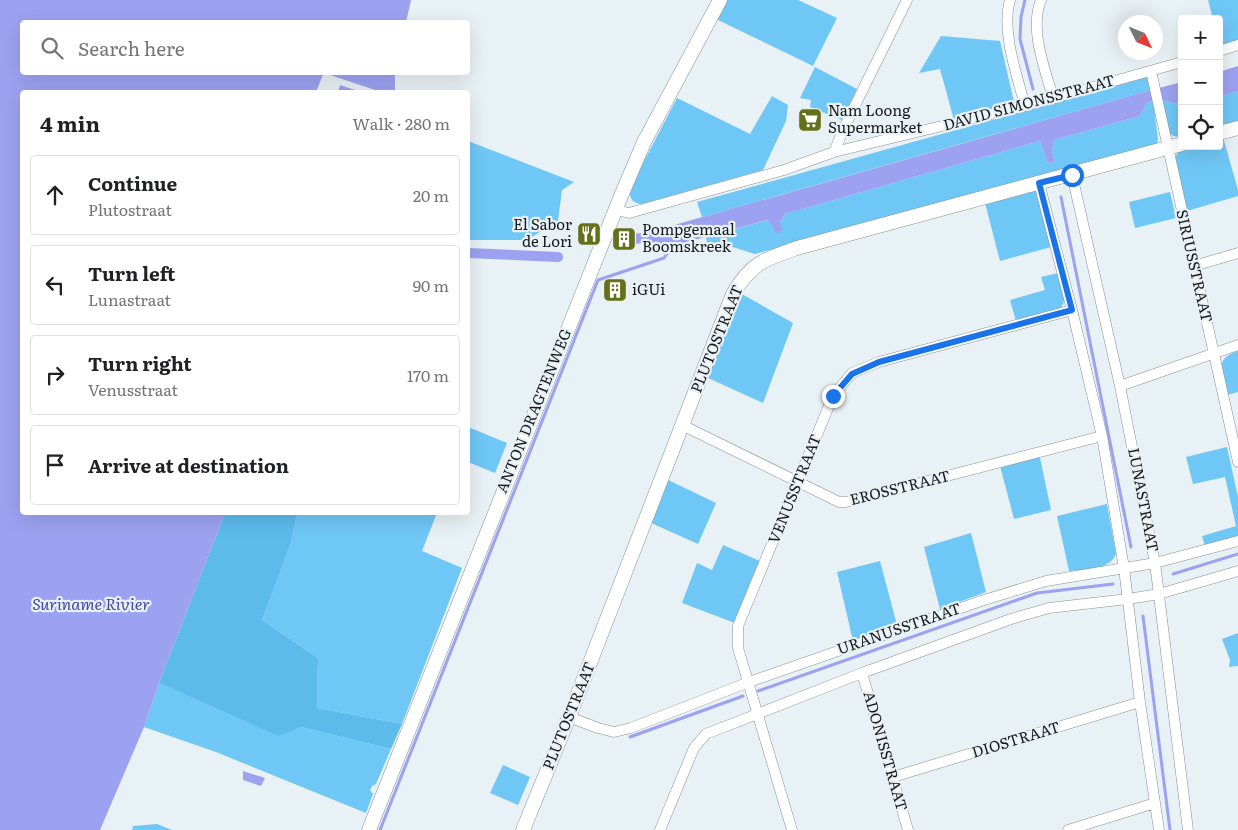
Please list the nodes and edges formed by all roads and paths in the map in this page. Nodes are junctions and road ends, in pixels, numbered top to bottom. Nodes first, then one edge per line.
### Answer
1 (720, 0) edge
2 (908, 0) edge
3 (1010, 0) edge
4 (1041, 0) edge
5 (1238, 45) edge
6 (1223, 50) edge
7 (1178, 64) edge
8 (1152, 76) junction
9 (1053, 98) junction
10 (1025, 106) junction
11 (1238, 128) edge
12 (1223, 132) edge
13 (1178, 145) edge
14 (1168, 148) junction
15 (834, 152) junction
16 (1072, 175) junction
17 (1039, 183) junction
18 (616, 210) junction
19 (1238, 253) edge
20 (1194, 266) junction
21 (1072, 310) junction
22 (1238, 346) edge
23 (1214, 353) junction
24 (1120, 386) junction
25 (682, 425) junction
26 (1102, 436) junction
27 (1236, 443) edge
28 (1238, 462) edge
29 (798, 482) junction
30 (1238, 541) edge
31 (1155, 563) junction
32 (1124, 568) junction
33 (1238, 571) edge
34 (1159, 594) junction
35 (1128, 599) junction
36 (862, 673) junction
37 (748, 682) junction
38 (1140, 702) junction
39 (758, 712) junction
40 (569, 717) junction
41 (893, 777) junction
42 (1155, 803) junction
43 (368, 830) edge
44 (523, 830) edge
45 (660, 830) edge
46 (792, 830) edge
47 (908, 830) edge
48 (1068, 830) edge
49 (1159, 830) edge
50 (1188, 830) edge

1 - 18 street, ANTON DRAGTENWEG
2 - 15 street
3 - 10 street
4 - 9 street
5 - 6 street
7 - 8 street, DAVID SIMONSSTRAAT
8 - 9 street, DAVID SIMONSSTRAAT
8 - 14 street, SIRIUSSTRAAT
9 - 10 street, DAVID SIMONSSTRAAT
10 - 15 street, DAVID SIMONSSTRAAT
11 - 12 street
13 - 14 street, PLUTOSTRAAT
14 - 16 street, PLUTOSTRAAT
14 - 20 street, SIRIUSSTRAAT
15 - 18 street, DAVID SIMONSSTRAAT
16 - 17 street, PLUTOSTRAAT
16 - 24 street, LUNASTRAAT
17 - 21 street, LUNASTRAAT
17 - 25 street, PLUTOSTRAAT
18 - 43 street, ANTON DRAGTENWEG
19 - 20 street
20 - 23 street, SIRIUSSTRAAT
21 - 26 street, LUNASTRAAT
21 - 29 street, VENUSSTRAAT
22 - 23 street
23 - 24 street
23 - 27 street, SIRIUSSTRAAT
24 - 31 street, LUNASTRAAT
25 - 29 street, EROSSTRAAT
25 - 40 street, PLUTOSTRAAT
26 - 29 street, EROSSTRAAT
26 - 32 street, LUNASTRAAT
27 - 28 street, SIRIUSSTRAAT
29 - 37 street, VENUSSTRAAT
30 - 31 street, URANUSSTRAAT
31 - 32 street, URANUSSTRAAT
31 - 34 street, LUNASTRAAT
32 - 35 street, LUNASTRAAT
32 - 37 street, URANUSSTRAAT
33 - 34 street, URANUSSTRAAT
34 - 35 street, URANUSSTRAAT
34 - 50 street, LUNASTRAAT
35 - 36 street, URANUSSTRAAT
35 - 38 street, LUNASTRAAT
36 - 39 street, URANUSSTRAAT
36 - 41 street, ADONISSTRAAT
37 - 39 street, VENUSSTRAAT
37 - 40 street, URANUSSTRAAT
38 - 41 street, DIOSTRAAT
38 - 42 street, LUNASTRAAT
39 - 45 street, URANUSSTRAAT
39 - 46 street, VENUSSTRAAT
40 - 44 street, PLUTOSTRAAT
41 - 47 street, ADONISSTRAAT
42 - 48 street
42 - 49 street, LUNASTRAAT

